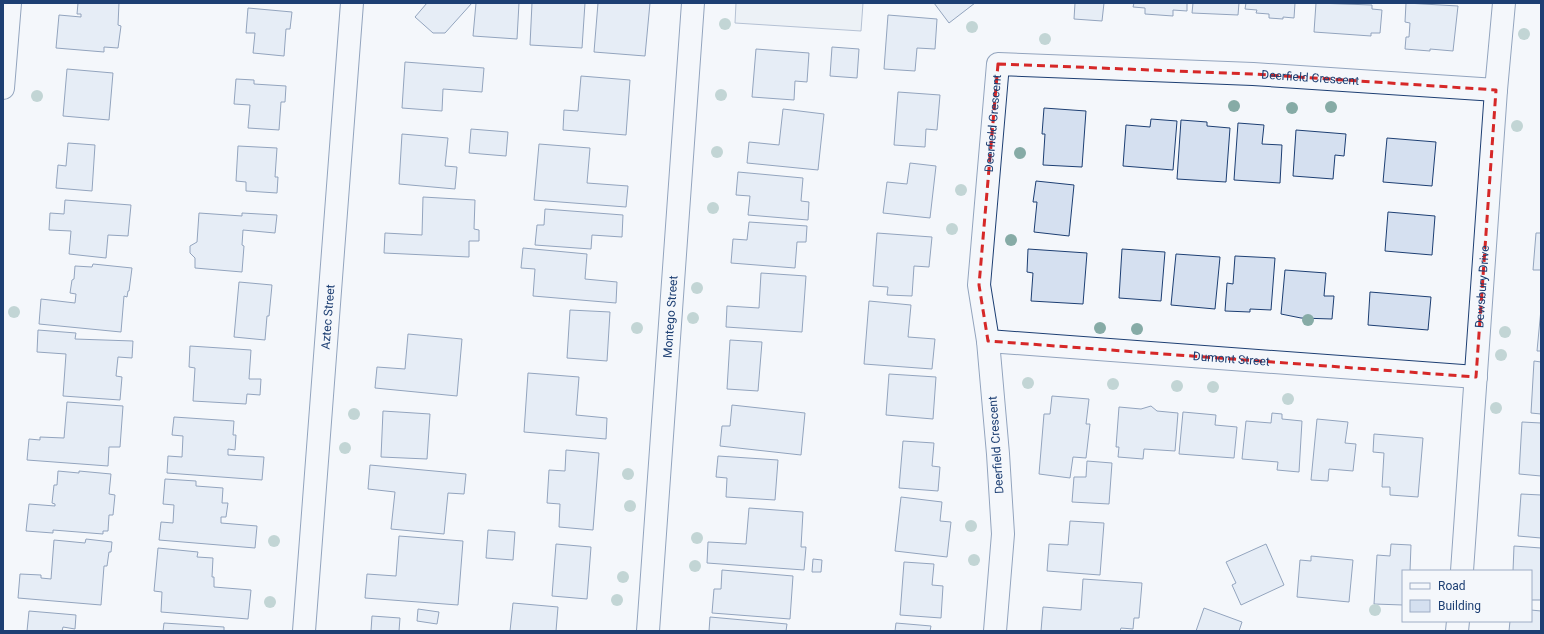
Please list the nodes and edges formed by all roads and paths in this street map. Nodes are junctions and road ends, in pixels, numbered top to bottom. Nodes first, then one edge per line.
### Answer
1 (10, 3) edge
2 (352, 3) edge
3 (693, 3) edge
4 (1504, 3) edge
5 (3, 88) edge
6 (1496, 90) junction
7 (988, 341) junction
8 (1476, 378) junction
9 (1462, 570) edge
10 (304, 631) edge
11 (648, 631) edge
12 (995, 631) edge

1 - 5 street
2 - 10 street, Aztec Street
3 - 11 street, Montego Street
4 - 6 street, Dewsbury Drive
6 - 7 street, Deerfield Crescent
6 - 8 street, Dewsbury Drive
7 - 8 street, Dumont Street
7 - 12 street, Deerfield Crescent
8 - 9 street, Dewsbury Drive

